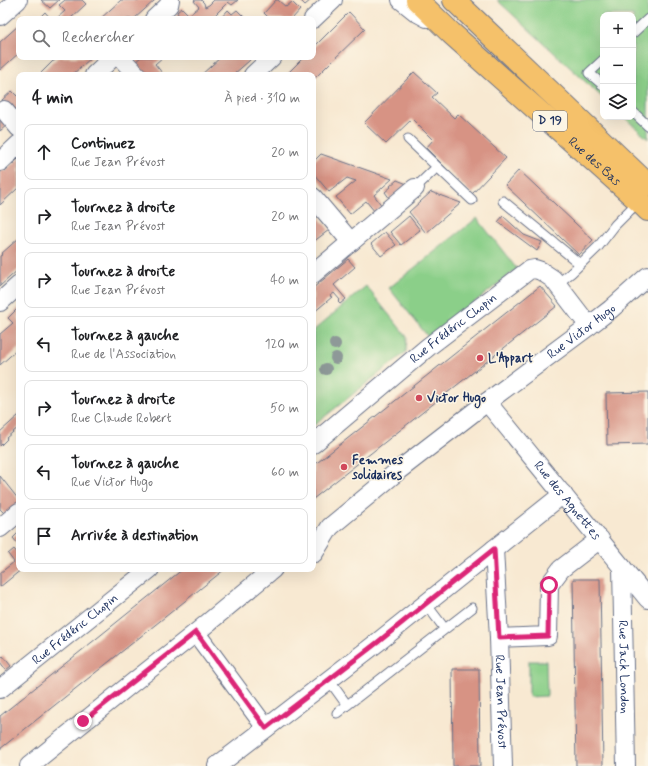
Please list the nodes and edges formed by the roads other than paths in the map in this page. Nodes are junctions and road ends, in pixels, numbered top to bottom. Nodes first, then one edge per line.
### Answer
1 (18, 0) edge
2 (170, 0) edge
3 (333, 0) edge
4 (401, 0) edge
5 (417, 0) edge
6 (458, 3) edge
7 (0, 16) edge
8 (157, 16) edge
9 (315, 16) edge
10 (648, 19) edge
11 (636, 30) edge
12 (452, 33) junction
13 (110, 60) edge
14 (123, 60) edge
15 (269, 60) edge
16 (600, 63) edge
17 (97, 72) edge
18 (134, 72) edge
19 (256, 72) edge
20 (600, 82) edge
21 (4, 110) dead end
22 (636, 115) edge
23 (16, 124) edge
24 (648, 126) edge
25 (408, 139) dead end
26 (16, 147) edge
27 (0, 162) edge
28 (437, 167) junction
29 (415, 188) joint
30 (645, 199) edge
31 (316, 200) edge
32 (472, 200) dead end
33 (503, 201) dead end
34 (352, 242) junction
35 (580, 264) junction
36 (316, 272) edge
37 (648, 276) edge
38 (557, 284) junction
39 (16, 288) edge
40 (0, 302) edge
41 (589, 326) junction
42 (487, 402) junction
43 (316, 441) edge
44 (563, 494) junction
45 (16, 515) edge
46 (0, 528) edge
47 (600, 539) junction
48 (316, 548) edge
49 (494, 549) junction
50 (622, 567) junction
51 (146, 572) edge
52 (269, 572) edge
53 (648, 599) edge
54 (426, 604) junction
55 (472, 608) dead end
56 (445, 629) junction
57 (196, 632) junction
58 (499, 638) junction
59 (329, 680) junction
60 (0, 689) edge
61 (348, 705) junction
62 (337, 713) dead end
63 (266, 728) junction
64 (29, 766) edge
65 (217, 766) edge
66 (503, 766) edge
67 (626, 766) edge

1 - 7 street
2 - 8 street
3 - 9 street
4 - 12 street, Rue des Bas
5 - 12 main road, Rue des Bas / D 19
6 - 30 main road, Rue des Bas / D 19
10 - 11 lane
12 - 30 main road, Rue des Bas / D 19
13 - 17 street
14 - 18 street
15 - 19 street
16 - 20 lane
21 - 23 street
22 - 24 lane
25 - 28 lane
26 - 27 street
28 - 29 lane
28 - 32 lane
29 - 34 street
30 - 35 lane
31 - 34 street
33 - 35 lane
34 - 36 street
35 - 38 lane
37 - 41 street, Rue Victor Hugo
38 - 41 street, Rue Frédéric Chopin
38 - 43 street, Rue Frédéric Chopin
39 - 40 street
41 - 42 street, Rue Victor Hugo
42 - 44 street, Rue des Agnettes
42 - 48 street, Rue Victor Hugo
44 - 47 street, Rue des Agnettes
44 - 49 street
45 - 46 street
47 - 50 street, Rue des Agnettes
47 - 58 street, Rue Jean Prévost
49 - 54 street
49 - 58 street, Rue Jean Prévost
50 - 53 street, Rue des Agnettes
50 - 67 street, Rue Jack London
51 - 60 street, Rue Frédéric Chopin
52 - 57 street
54 - 56 lane
54 - 59 street
55 - 56 lane
56 - 61 lane
57 - 63 street
57 - 64 street
58 - 66 street, Rue Jean Prévost
59 - 61 lane
59 - 63 street
61 - 62 lane
63 - 65 street

